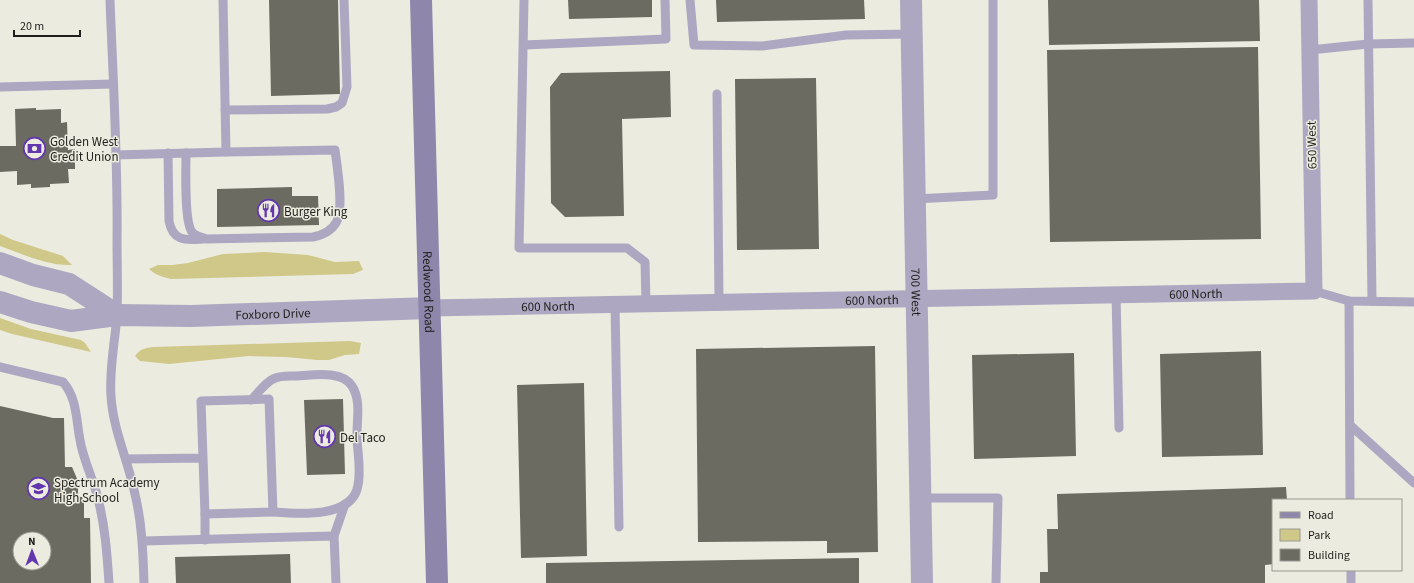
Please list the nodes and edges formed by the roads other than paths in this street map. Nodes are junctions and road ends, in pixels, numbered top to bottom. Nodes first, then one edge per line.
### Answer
1 (110, 0) edge
2 (223, 0) edge
3 (344, 0) edge
4 (421, 0) edge
5 (524, 0) edge
6 (665, 0) edge
7 (690, 0) edge
8 (911, 0) edge
9 (993, 0) edge
10 (1309, 0) edge
11 (1368, 0) edge
12 (912, 34) junction
13 (1414, 43) edge
14 (1368, 44) junction
15 (524, 45) junction
16 (1310, 50) junction
17 (113, 84) junction
18 (0, 87) edge
19 (717, 94) dead end
20 (225, 110) junction
21 (226, 152) junction
22 (186, 153) junction
23 (168, 154) junction
24 (115, 155) junction
25 (914, 199) junction
26 (206, 239) junction
27 (0, 263) edge
28 (1314, 291) junction
29 (1116, 294) junction
30 (916, 298) junction
31 (1349, 301) junction
32 (1372, 301) junction
33 (0, 302) edge
34 (719, 302) junction
35 (1414, 302) edge
36 (646, 303) junction
37 (615, 304) junction
38 (430, 308) junction
39 (116, 315) junction
40 (0, 367) edge
41 (251, 400) junction
42 (1350, 425) junction
43 (1119, 428) dead end
44 (203, 458) junction
45 (126, 459) junction
46 (1414, 483) edge
47 (921, 498) junction
48 (1350, 499) edge
49 (345, 504) junction
50 (273, 512) junction
51 (205, 514) junction
52 (619, 527) dead end
53 (334, 536) junction
54 (206, 540) junction
55 (143, 541) junction
56 (1351, 571) edge
57 (108, 583) edge
58 (144, 583) edge
59 (336, 583) edge
60 (437, 583) edge
61 (922, 583) edge
62 (996, 583) edge
63 (1351, 583) edge

1 - 17 lane
2 - 20 lane
3 - 20 lane
4 - 38 main road, Redwood Road
5 - 15 lane
6 - 15 lane
7 - 12 lane
8 - 12 street, 700 West
9 - 25 lane
10 - 16 street, 650 West
11 - 14 lane
12 - 25 street, 700 West
13 - 14 lane
14 - 16 lane
14 - 32 lane
15 - 36 lane
16 - 28 street, 650 West
17 - 18 lane
17 - 24 lane
19 - 34 lane
20 - 21 lane
21 - 22 lane
21 - 26 lane
22 - 23 lane
22 - 26 lane
23 - 24 lane
23 - 26 lane
24 - 39 lane
25 - 30 street, 700 West
27 - 39 street
28 - 29 street, 600 North
28 - 31 lane
29 - 30 street, 600 North
29 - 43 lane
30 - 34 street, 600 North
30 - 47 street, 700 West
31 - 32 lane
31 - 42 lane
32 - 35 lane
33 - 39 street, Foxboro Drive
34 - 36 street, 600 North
36 - 37 street, 600 North
37 - 38 street, 600 North
37 - 52 lane
38 - 39 street, Foxboro Drive
38 - 60 main road, Redwood Road
39 - 45 lane
40 - 57 lane
41 - 44 lane
41 - 49 lane
41 - 50 lane
42 - 46 lane
42 - 48 lane
44 - 45 lane
44 - 51 lane
45 - 55 lane
47 - 61 street, 700 West
47 - 62 lane
49 - 50 lane
49 - 53 lane
50 - 51 lane
51 - 54 lane
53 - 54 lane
53 - 59 lane
54 - 55 lane
55 - 58 lane
56 - 63 lane

